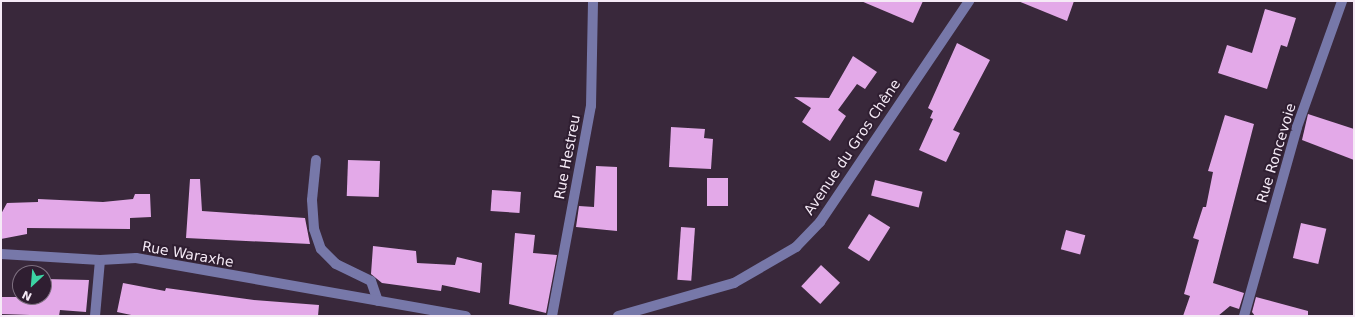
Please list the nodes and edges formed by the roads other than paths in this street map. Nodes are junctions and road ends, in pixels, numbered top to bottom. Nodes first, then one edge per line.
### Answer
1 (593, 1) edge
2 (969, 1) edge
3 (1342, 1) edge
4 (316, 160) dead end
5 (1, 254) edge
6 (100, 260) junction
7 (373, 301) junction
8 (96, 316) edge
9 (466, 316) edge
10 (552, 316) edge
11 (618, 316) edge
12 (1244, 316) edge

1 - 10 street, Rue Hestreu
2 - 11 street, Avenue du Gros Chêne
3 - 12 street, Rue Roncevoie
4 - 7 street
5 - 6 street, Rue Waraxhe
6 - 7 street, Rue Waraxhe
6 - 8 street
7 - 9 street, Rue Waraxhe

